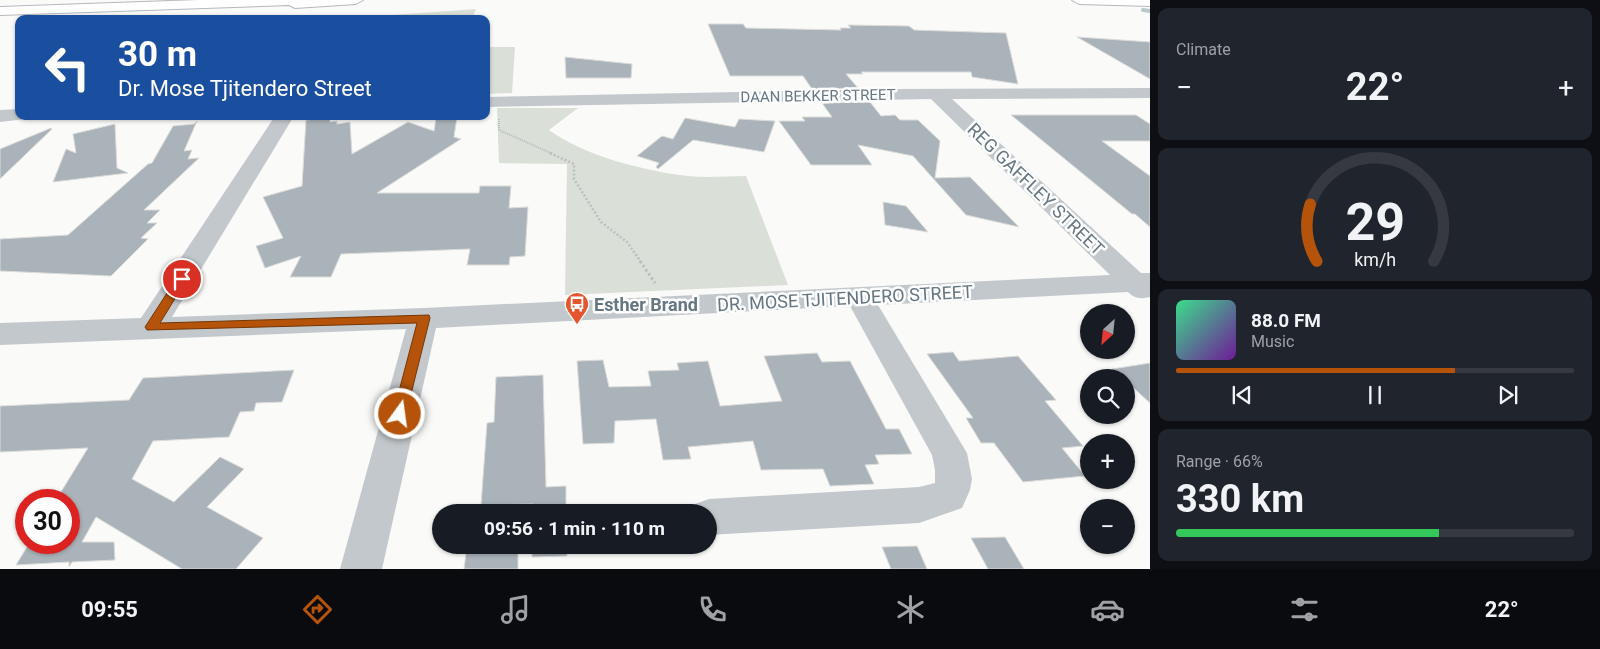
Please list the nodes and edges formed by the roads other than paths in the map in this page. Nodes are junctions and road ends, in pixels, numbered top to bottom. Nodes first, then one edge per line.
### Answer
1 (314, 0) edge
2 (356, 0) edge
3 (1079, 0) edge
4 (1150, 2) edge
5 (0, 11) edge
6 (121, 15) edge
7 (15, 21) edge
8 (0, 23) edge
9 (1150, 93) edge
10 (937, 95) junction
11 (492, 107) edge
12 (15, 115) edge
13 (0, 116) edge
14 (282, 120) edge
15 (1145, 288) edge
16 (860, 298) junction
17 (424, 318) junction
18 (151, 327) junction
19 (0, 334) edge
20 (717, 517) edge
21 (362, 569) edge

1 - 5 highway
2 - 6 highway
3 - 4 highway
7 - 8 highway
9 - 10 street, DAAN BEKKER STREET
10 - 11 street, DAAN BEKKER STREET
10 - 15 street, REG GAFFLEY STREET
12 - 13 street
14 - 18 street
15 - 16 street, DR. MOSE TJITENDERO STREET
16 - 17 street, DR. MOSE TJITENDERO STREET
16 - 20 street
17 - 18 street, DR. MOSE TJITENDERO STREET
17 - 21 street
18 - 19 street, DR. MOSE TJITENDERO STREET

